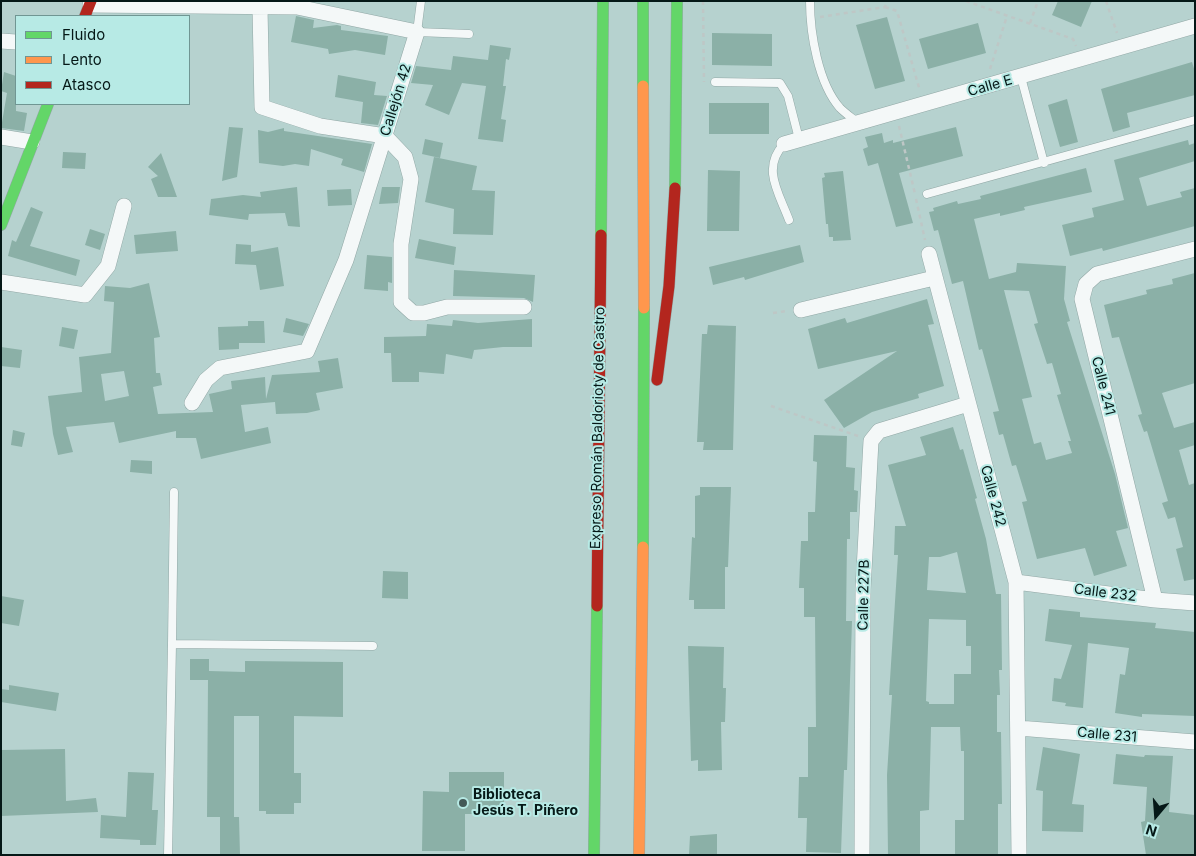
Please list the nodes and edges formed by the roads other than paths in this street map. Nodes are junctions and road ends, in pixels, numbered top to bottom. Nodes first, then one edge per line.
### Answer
1 (421, 1) edge
2 (597, 1) edge
3 (603, 1) edge
4 (643, 1) edge
5 (677, 1) edge
6 (810, 1) edge
7 (88, 7) edge
8 (260, 8) junction
9 (603, 22) junction
10 (1195, 26) edge
11 (416, 32) junction
12 (469, 34) dead end
13 (1, 41) edge
14 (15, 42) edge
15 (1021, 77) junction
16 (715, 82) road end
17 (48, 105) edge
18 (1195, 120) edge
19 (858, 123) junction
20 (385, 136) junction
21 (1, 137) edge
22 (799, 139) junction
23 (32, 142) junction
24 (784, 144) joint
25 (1044, 163) junction
26 (927, 194) dead end
27 (124, 206) dead end
28 (789, 220) dead end
29 (1, 225) edge
30 (1195, 249) edge
31 (929, 254) road end
32 (934, 278) junction
33 (1, 282) edge
34 (524, 307) dead end
35 (801, 310) dead end
36 (192, 403) dead end
37 (968, 404) junction
38 (644, 455) junction
39 (174, 492) dead end
40 (1016, 582) junction
41 (1155, 600) junction
42 (1195, 603) edge
43 (172, 644) junction
44 (374, 646) dead end
45 (1018, 728) junction
46 (1195, 742) edge
47 (168, 855) edge
48 (594, 855) edge
49 (639, 855) edge
50 (862, 855) edge
51 (1019, 855) edge

1 - 11 lane
2 - 9 main road
3 - 9 main road, Expreso Román Baldorioty de Castro
4 - 38 main road
5 - 38 main road
6 - 19 lane
7 - 8 street
8 - 11 street
8 - 20 street
9 - 48 main road, Expreso Román Baldorioty de Castro
10 - 15 street, Calle E
11 - 12 lane
11 - 20 street, Callejón 42
13 - 14 street
15 - 19 street, Calle E
15 - 25 lane
16 - 22 lane
17 - 23 main road
18 - 25 lane
19 - 22 street, Calle E
20 - 34 street
20 - 36 street, Callejón 42
21 - 23 street
22 - 24 street, Calle E
23 - 29 main road
24 - 28 lane
25 - 26 lane
27 - 33 street
30 - 41 street, Calle 241
31 - 32 street, Calle 242
32 - 35 street
32 - 37 street, Calle 242
37 - 40 street, Calle 242
37 - 50 street, Calle 227B
38 - 49 main road
39 - 43 lane
40 - 41 street, Calle 232
40 - 45 street, Calle 242
41 - 42 street, Calle 232
43 - 44 lane
43 - 47 lane
45 - 46 street, Calle 231
45 - 51 street, Calle 242

